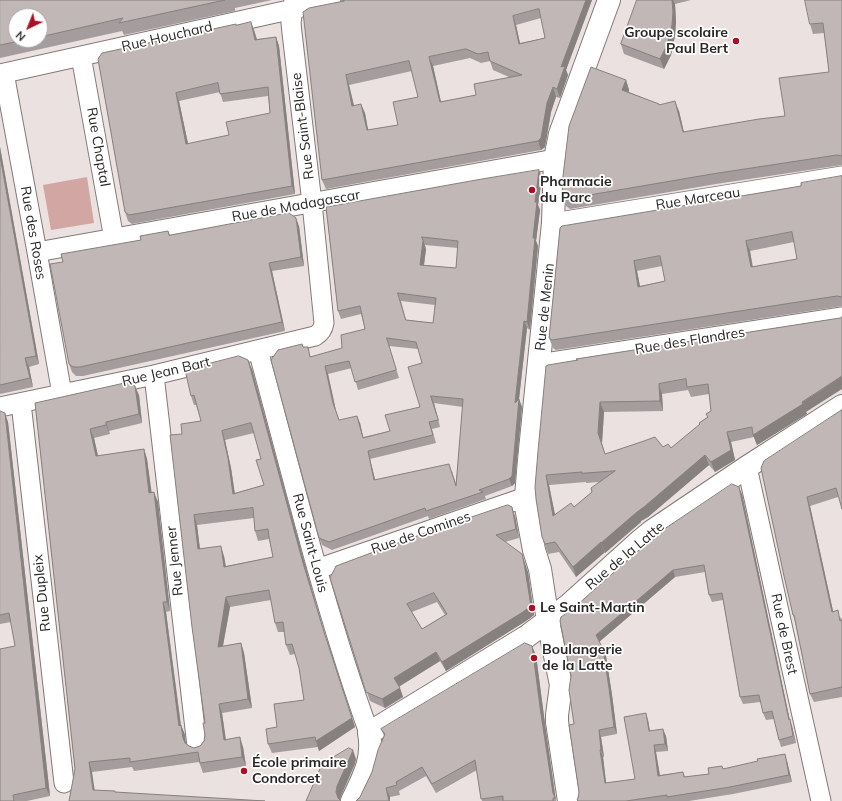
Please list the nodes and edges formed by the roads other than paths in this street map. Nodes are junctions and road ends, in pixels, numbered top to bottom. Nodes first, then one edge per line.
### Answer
1 (334, 0) edge
2 (609, 0) edge
3 (294, 4) edge
4 (81, 56) junction
5 (2, 74) edge
6 (555, 159) junction
7 (842, 176) edge
8 (312, 203) junction
9 (553, 223) junction
10 (114, 238) junction
11 (37, 252) junction
12 (842, 317) edge
13 (324, 323) joint
14 (258, 350) junction
15 (539, 364) junction
16 (154, 375) junction
17 (62, 394) junction
18 (21, 403) junction
19 (842, 406) edge
20 (0, 407) edge
21 (747, 467) junction
22 (526, 497) junction
23 (317, 569) junction
24 (548, 621) junction
25 (369, 733) junction
26 (196, 746) edge
27 (64, 783) dead end
28 (352, 801) edge
29 (569, 801) edge
30 (821, 801) edge

1 - 3 street, Rue Houchard
2 - 6 street, Rue de Menin
3 - 4 street, Rue Houchard
3 - 8 street, Rue Saint-Blaise
4 - 5 street, Rue Houchard
4 - 10 street, Rue Chaptal
5 - 11 street, Rue des Roses
6 - 8 street, Rue de Madagascar
6 - 9 street, Rue de Menin
7 - 9 street, Rue Marceau
8 - 10 street, Rue de Madagascar
8 - 13 street, Rue Saint-Blaise
9 - 15 street, Rue de Menin
10 - 11 street, Rue de Madagascar
11 - 17 street, Rue des Roses
12 - 15 street, Rue des Flandres
13 - 14 street, Rue Jean Bart
14 - 16 street, Rue Jean Bart
14 - 23 street, Rue Saint-Louis
15 - 22 street, Rue de Menin
16 - 17 street, Rue Jean Bart
16 - 26 street, Rue Jenner
17 - 18 street, Rue Jean Bart
18 - 20 street, Rue Jean Bart
18 - 27 street, Rue Dupleix
19 - 21 street, Rue de la Latte
21 - 24 street, Rue de la Latte
21 - 30 street, Rue de Brest
22 - 23 street, Rue de Comines
22 - 24 street, Rue de Menin
23 - 25 street, Rue Saint-Louis
24 - 25 street, Rue de la Latte
24 - 29 street, Rue de Menin
25 - 28 street

